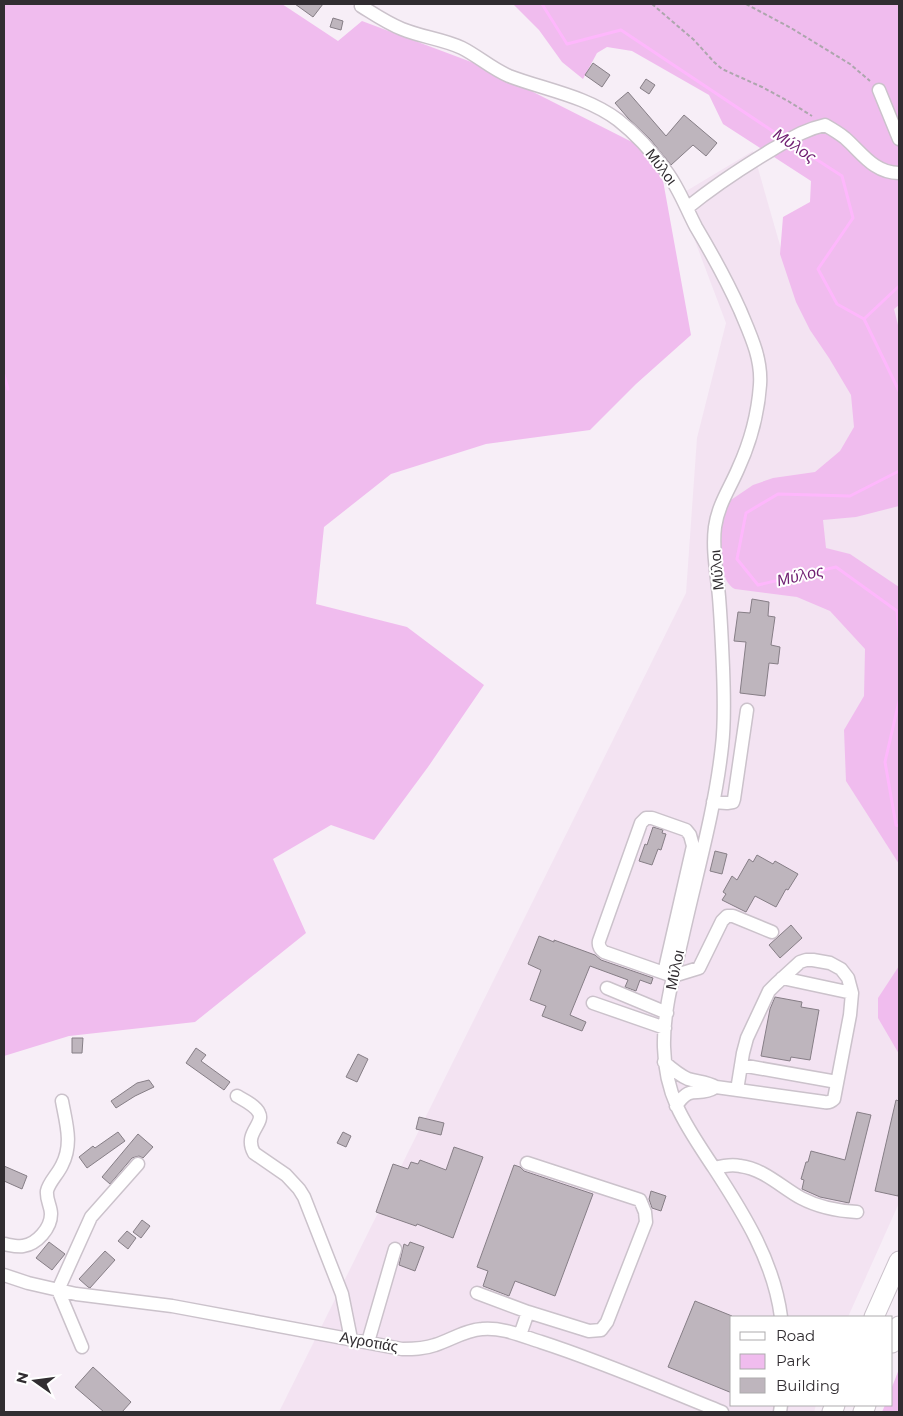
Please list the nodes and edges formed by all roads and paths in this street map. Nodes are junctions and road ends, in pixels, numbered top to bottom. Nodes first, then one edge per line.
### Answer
1 (652, 4) edge
2 (746, 4) edge
3 (361, 6) dead end
4 (879, 90) joint
5 (825, 125) junction
6 (899, 139) edge
7 (899, 173) edge
8 (687, 208) junction
9 (747, 710) dead end
10 (713, 802) junction
11 (772, 932) dead end
12 (669, 975) junction
13 (782, 978) junction
14 (607, 988) dead end
15 (852, 993) junction
16 (593, 1003) dead end
17 (667, 1013) junction
18 (665, 1028) junction
19 (664, 1062) junction
20 (741, 1066) junction
21 (837, 1082) junction
22 (716, 1087) junction
23 (737, 1090) junction
24 (237, 1096) dead end
25 (62, 1101) dead end
26 (676, 1106) junction
27 (527, 1163) dead end
28 (138, 1164) dead end
29 (714, 1168) junction
30 (857, 1212) dead end
31 (4, 1244) edge
32 (395, 1249) dead end
33 (899, 1261) edge
34 (4, 1275) edge
35 (58, 1290) junction
36 (477, 1294) dead end
37 (528, 1312) junction
38 (781, 1316) edge
39 (874, 1316) edge
40 (899, 1326) edge
41 (520, 1335) junction
42 (351, 1339) junction
43 (893, 1341) edge
44 (368, 1342) junction
45 (82, 1347) dead end
46 (722, 1412) edge

1 - 5 path
2 - 4 path
3 - 8 street, Μύλοι
4 - 6 street
5 - 7 street
5 - 8 street
8 - 10 street, Μύλοι
9 - 10 street
10 - 12 street, Μύλοι
11 - 12 street
12 - 12 street
12 - 17 street, Μύλοι
13 - 15 street
13 - 15 street
13 - 20 street
14 - 17 street
15 - 21 street
16 - 18 street
17 - 18 street, Μύλοι
18 - 19 street, Μύλοι
19 - 22 street
19 - 26 street, Μύλοι
20 - 21 street
20 - 23 street
21 - 23 street
22 - 23 street
22 - 26 street
24 - 42 street
25 - 31 street
26 - 29 street, Μύλοι
27 - 37 street
28 - 35 street
29 - 30 street
29 - 38 street, Μύλοι
32 - 44 street
33 - 39 highway
34 - 35 street, Αγροτιάς
35 - 42 street, Αγροτιάς
35 - 45 street
36 - 37 street
37 - 41 street
40 - 43 highway
41 - 44 street, Αγροτιάς
41 - 46 street, Αγροτιάς
42 - 44 street, Αγροτιάς

